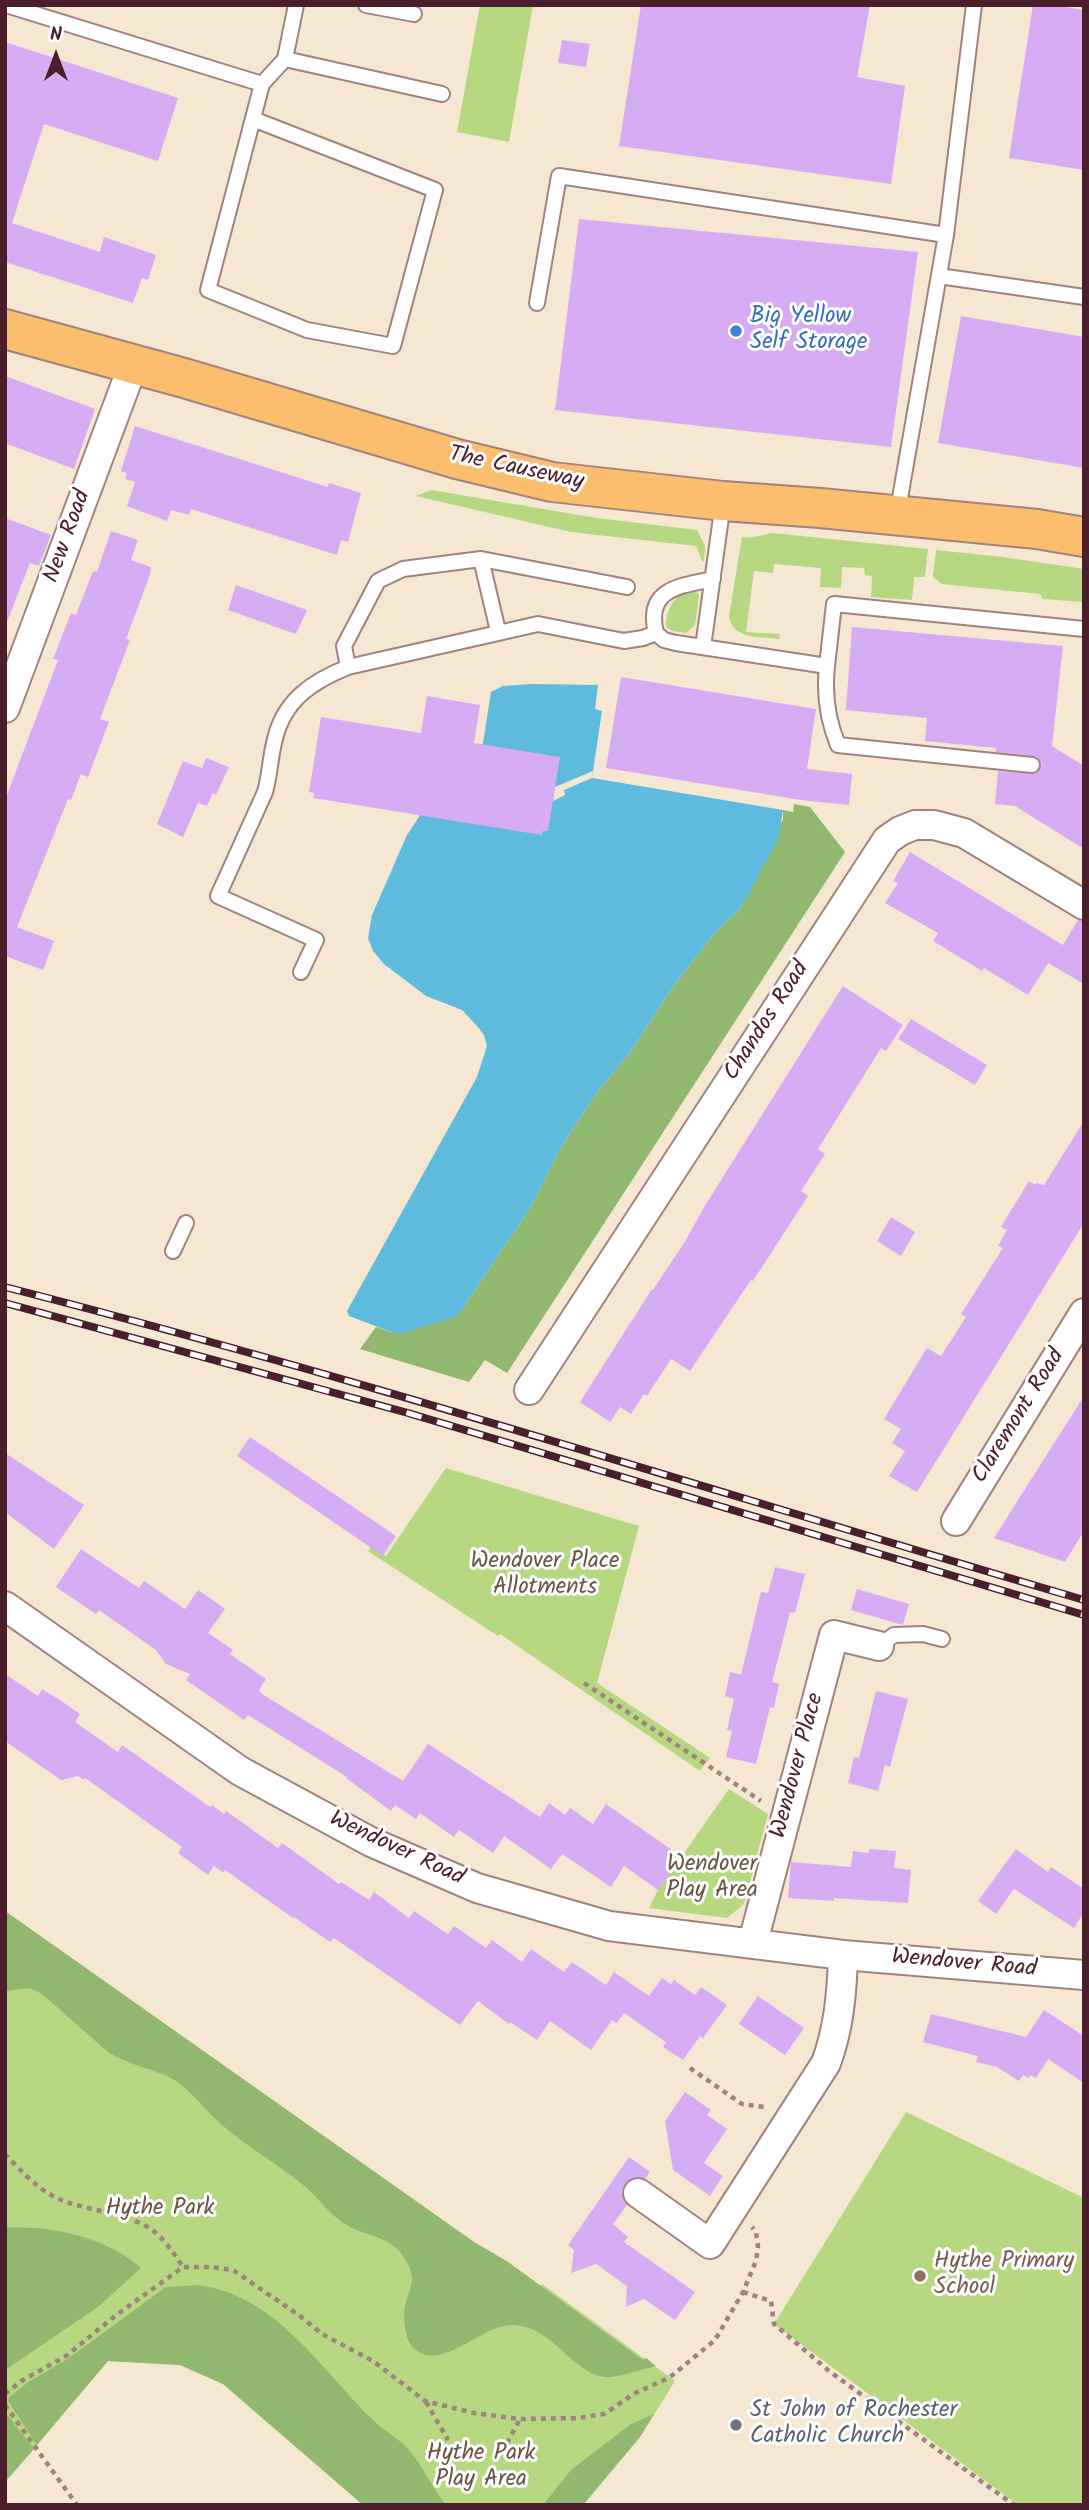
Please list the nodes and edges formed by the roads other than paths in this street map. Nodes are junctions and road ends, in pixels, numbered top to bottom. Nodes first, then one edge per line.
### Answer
1 (6, 5) edge
2 (296, 5) edge
3 (366, 5) edge
4 (974, 5) edge
5 (415, 14) dead end
6 (285, 59) junction
7 (262, 84) junction
8 (442, 94) dead end
9 (253, 119) junction
10 (946, 234) junction
11 (939, 276) junction
12 (1084, 297) edge
13 (537, 303) dead end
14 (5, 329) edge
15 (133, 365) junction
16 (723, 501) junction
17 (897, 516) junction
18 (1084, 537) edge
19 (481, 559) junction
20 (713, 579) junction
21 (627, 587) dead end
22 (1084, 629) edge
23 (498, 631) junction
24 (656, 633) junction
25 (703, 647) junction
26 (827, 666) junction
27 (348, 667) junction
28 (5, 708) edge
29 (1032, 765) dead end
30 (1084, 905) edge
31 (301, 972) dead end
32 (186, 1223) dead end
33 (173, 1251) dead end
34 (1084, 1313) edge
35 (529, 1390) dead end
36 (956, 1521) dead end
37 (5, 1606) edge
38 (942, 1639) dead end
39 (879, 1646) joint
40 (753, 1942) junction
41 (843, 1955) junction
42 (1084, 1975) edge
43 (638, 2193) dead end

1 - 7 lane
2 - 6 lane
3 - 5 lane
4 - 10 lane
6 - 7 lane
6 - 8 lane
7 - 9 lane
9 - 9 lane
10 - 11 lane
10 - 13 lane
11 - 12 lane
11 - 17 lane
14 - 15 main road, The Causeway
15 - 16 main road, The Causeway
15 - 28 street, New Road
16 - 17 main road, The Causeway
16 - 20 lane
17 - 18 main road, The Causeway
19 - 21 lane
19 - 23 lane
19 - 27 lane
20 - 24 lane
20 - 25 lane
22 - 26 lane
23 - 24 lane
23 - 27 lane
24 - 25 lane
25 - 26 lane
26 - 29 lane
27 - 31 lane
30 - 35 street, Chandos Road
32 - 33 lane
34 - 36 street, Claremont Road
37 - 40 street, Wendover Road
38 - 39 lane
39 - 40 street, Wendover Place
40 - 41 street, Wendover Road
41 - 42 street, Wendover Road
41 - 43 street

